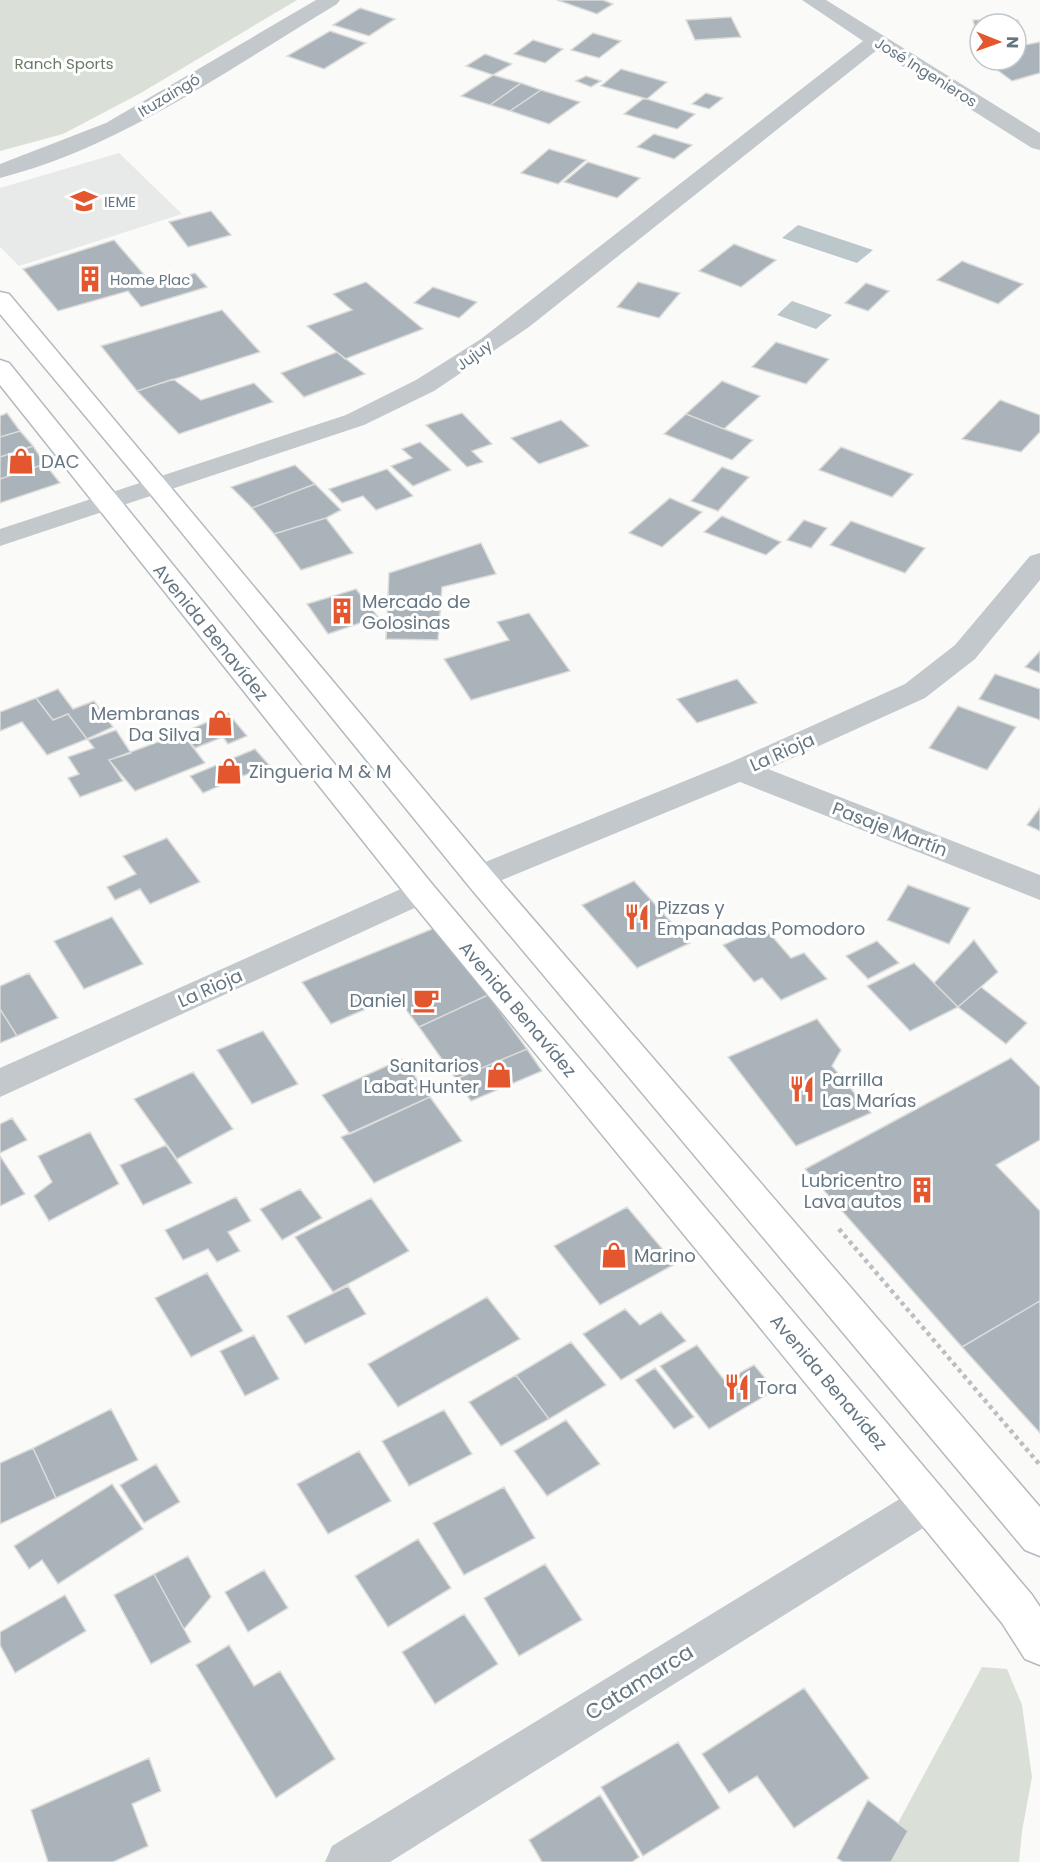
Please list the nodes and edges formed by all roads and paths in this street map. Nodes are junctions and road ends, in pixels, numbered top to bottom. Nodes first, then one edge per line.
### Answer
1 (330, 0) edge
2 (812, 0) edge
3 (876, 41) junction
4 (1040, 143) edge
5 (0, 171) edge
6 (0, 299) edge
7 (0, 368) edge
8 (157, 485) junction
9 (106, 501) junction
10 (0, 538) edge
11 (1040, 562) edge
12 (740, 770) junction
13 (479, 877) junction
14 (1040, 888) edge
15 (421, 892) junction
16 (0, 1083) edge
17 (839, 1229) dead end
18 (1040, 1465) edge
19 (930, 1502) junction
20 (1040, 1538) edge
21 (1040, 1646) edge
22 (348, 1862) edge

1 - 5 street, Ituzaingó
2 - 3 street, José Ingenieros
3 - 4 street, José Ingenieros
3 - 8 street, Jujuy
6 - 8 main road
7 - 9 main road, Avenida Benavídez
8 - 9 street, Jujuy
8 - 13 main road
9 - 10 street, Jujuy
9 - 15 main road, Avenida Benavídez
11 - 12 street, La Rioja
12 - 13 street, La Rioja
12 - 14 street, Pasaje Martín
13 - 20 main road
15 - 16 street, La Rioja
15 - 19 main road, Avenida Benavídez
17 - 18 path
19 - 21 main road, Avenida Benavídez
19 - 22 street, Catamarca

